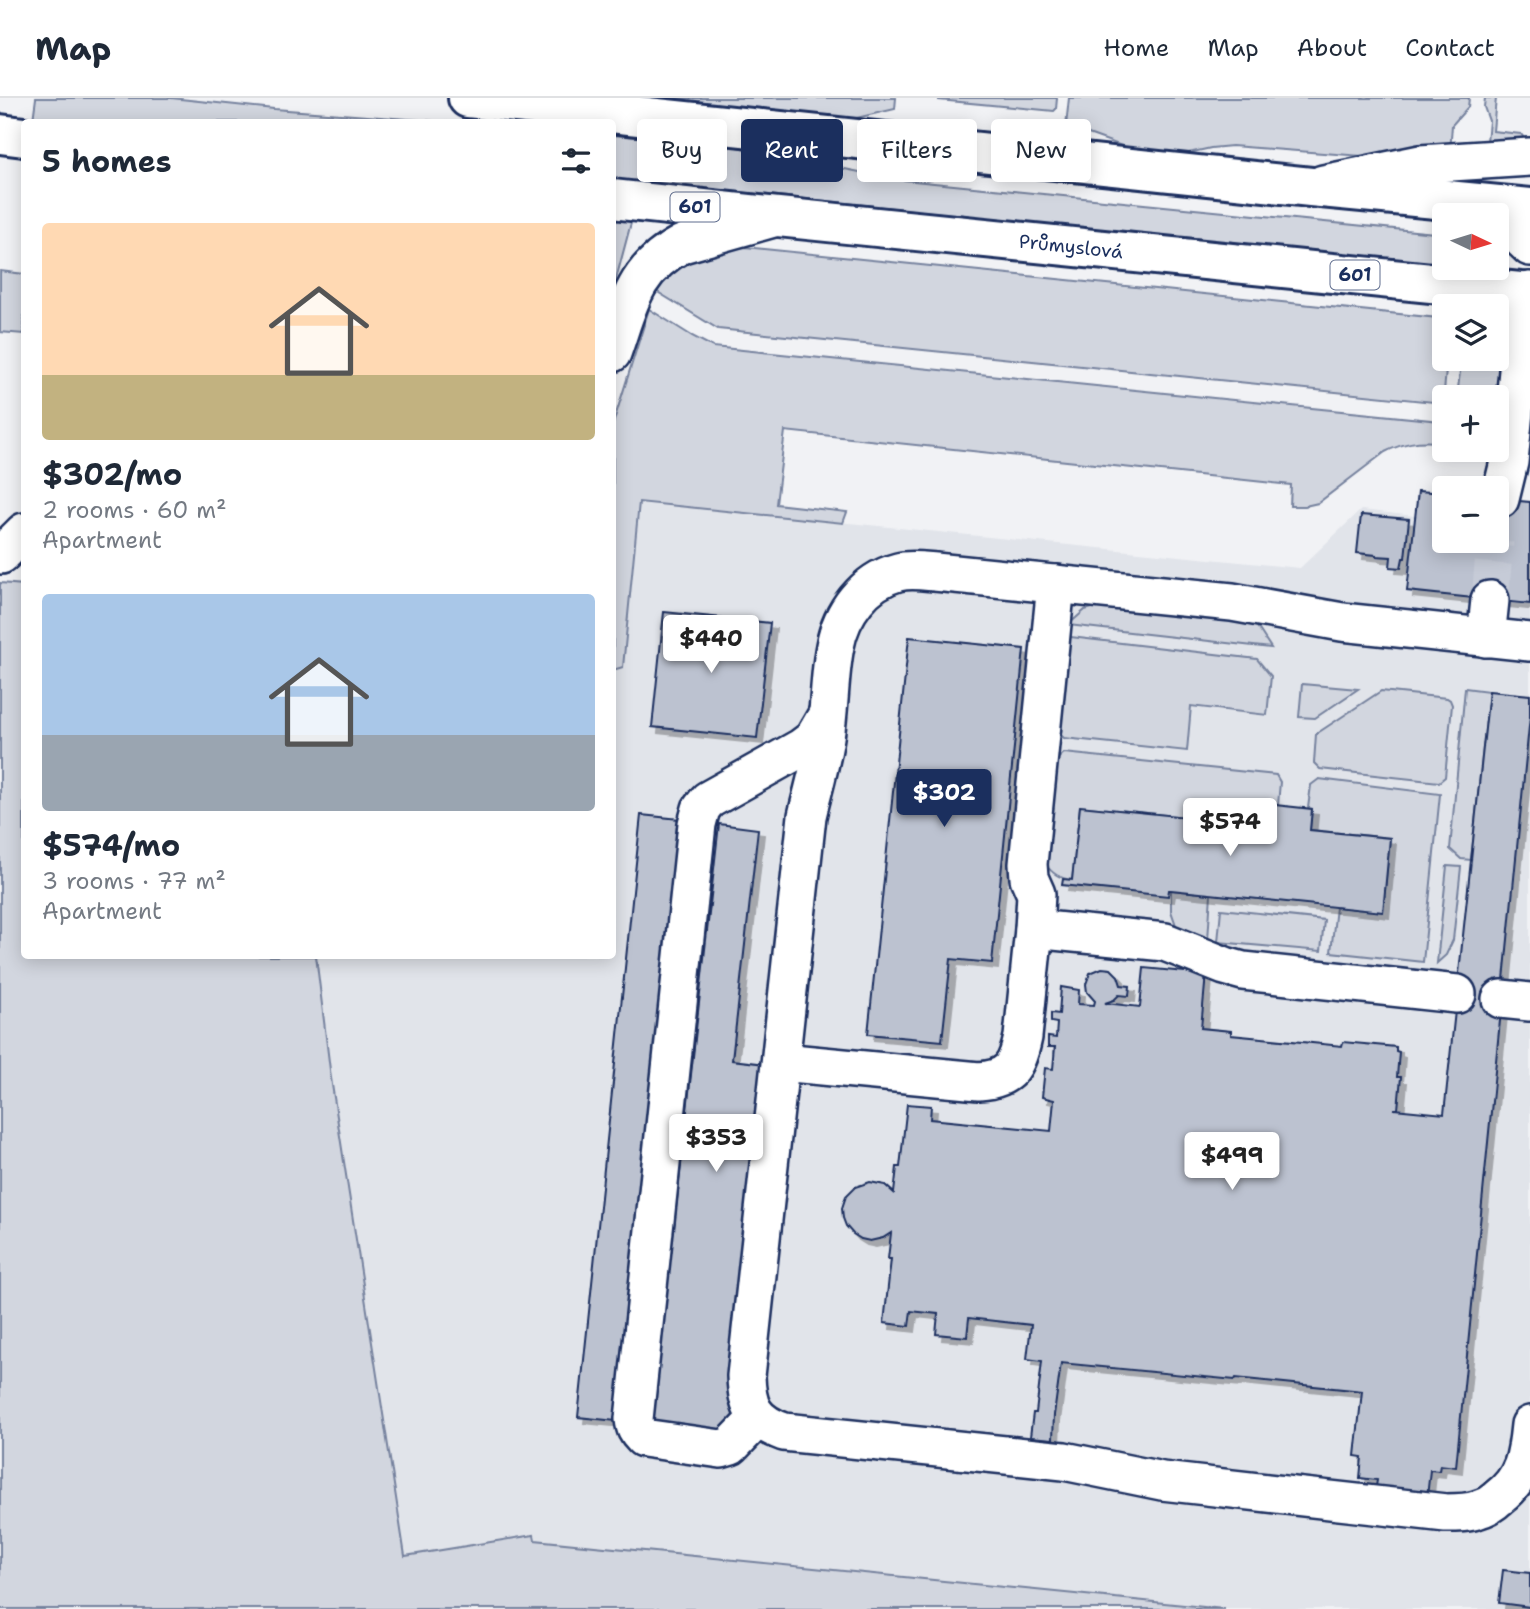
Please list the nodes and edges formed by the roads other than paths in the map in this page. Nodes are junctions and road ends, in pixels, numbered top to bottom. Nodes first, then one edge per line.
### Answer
1 (468, 98) edge
2 (0, 134) edge
3 (21, 137) edge
4 (1527, 156) edge
5 (1311, 187) junction
6 (616, 199) edge
7 (1457, 201) junction
8 (1462, 203) edge
9 (1530, 208) edge
10 (778, 217) junction
11 (1509, 227) edge
12 (1530, 247) edge
13 (1530, 292) edge
14 (616, 342) edge
15 (1506, 476) edge
16 (1056, 584) junction
17 (1490, 600) tunnel mouth
18 (1486, 638) junction
19 (1530, 642) edge
20 (828, 714) junction
21 (1034, 929) junction
22 (1457, 994) dead end
23 (781, 1062) junction
24 (758, 1418) junction
25 (1530, 1425) edge

1 - 5 main road
2 - 3 main road
4 - 5 lane
5 - 7 main road
6 - 10 main road, Průmyslová / 601
7 - 8 lane
7 - 9 main road
10 - 13 main road, Průmyslová / 601
10 - 14 lane
11 - 12 lane
13 - 15 lane
16 - 18 lane
16 - 20 lane
16 - 21 lane
17 - 18 lane
18 - 19 lane
20 - 23 lane
20 - 24 lane
21 - 22 lane
21 - 23 lane
23 - 24 lane
24 - 25 lane

